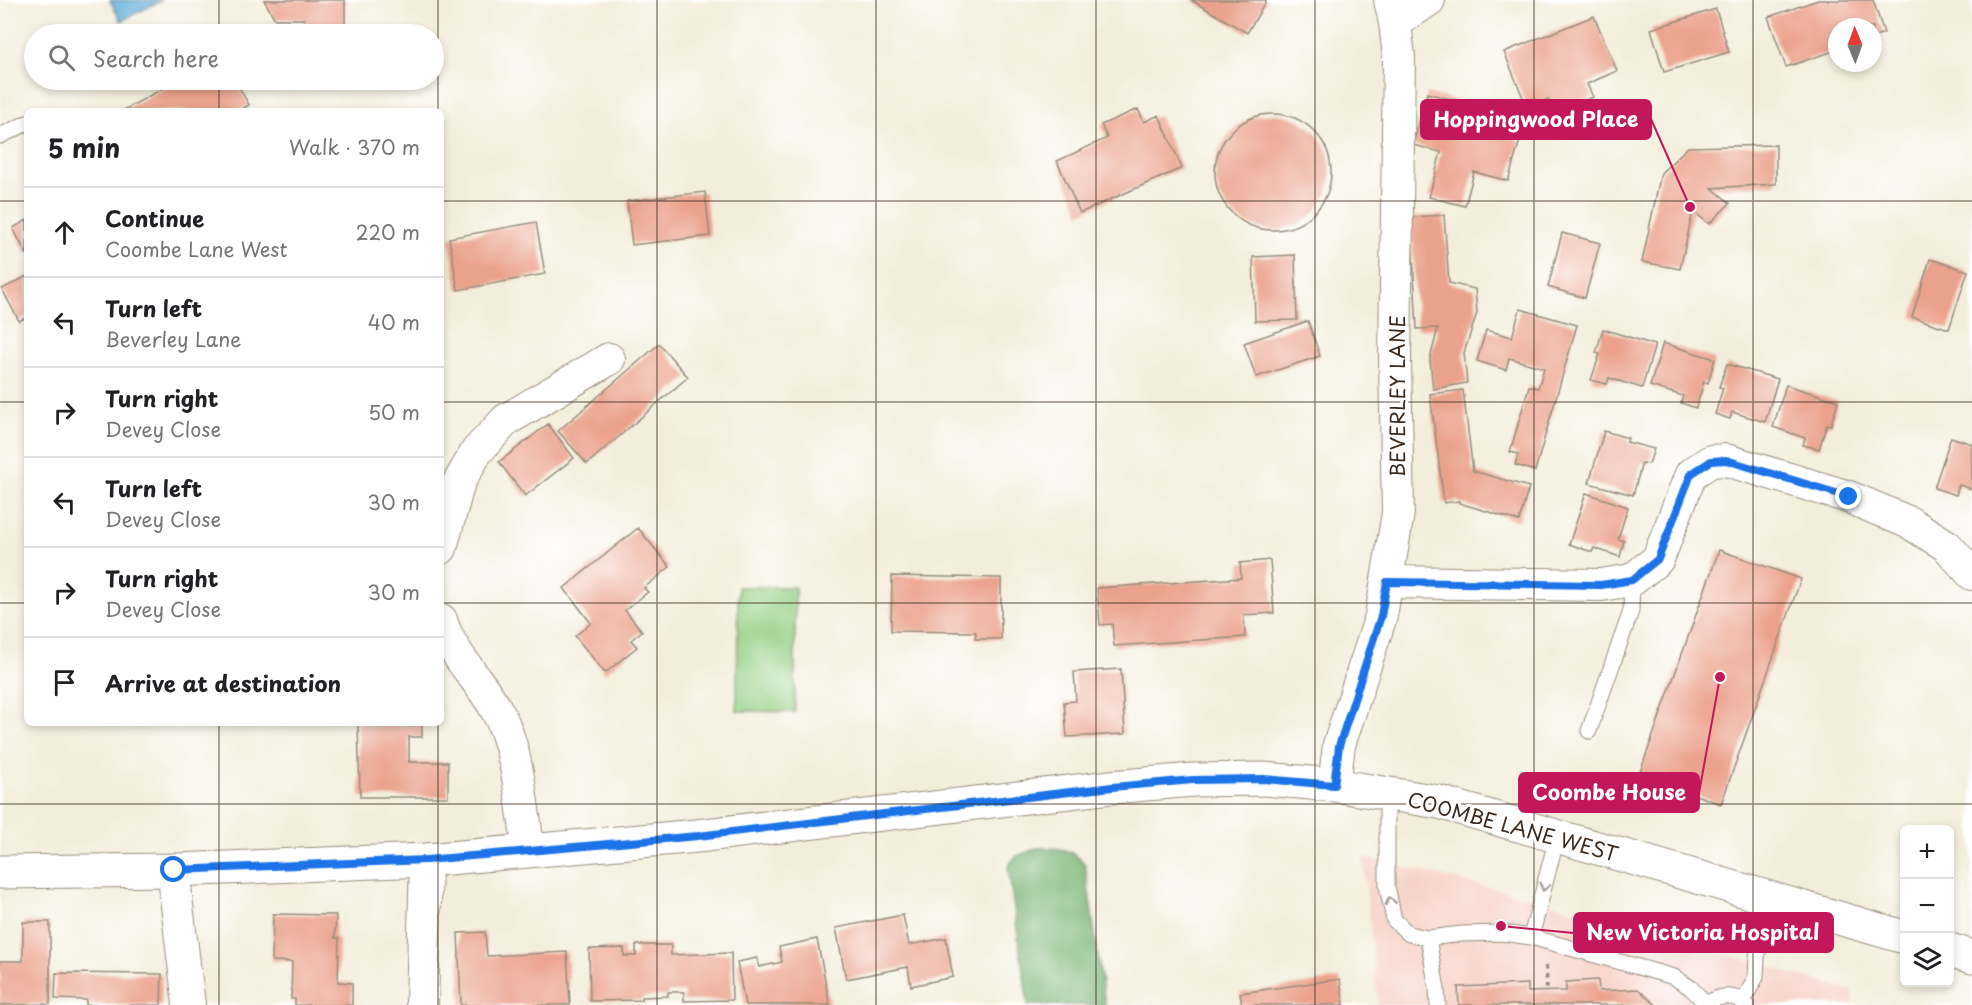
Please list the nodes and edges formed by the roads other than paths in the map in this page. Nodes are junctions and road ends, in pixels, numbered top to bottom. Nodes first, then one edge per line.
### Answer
1 (1429, 0) edge
2 (1393, 12) edge
3 (24, 124) edge
4 (0, 136) edge
5 (609, 360) dead end
6 (444, 537) edge
7 (1972, 574) edge
8 (1632, 580) junction
9 (1387, 582) junction
10 (444, 630) edge
11 (1589, 731) dead end
12 (1334, 785) junction
13 (1387, 793) junction
14 (1557, 837) junction
15 (529, 851) junction
16 (426, 860) junction
17 (174, 870) junction
18 (0, 872) edge
19 (1771, 899) junction
20 (1900, 936) edge
21 (1531, 937) junction
22 (1428, 938) junction
23 (1954, 951) edge
24 (1972, 957) edge
25 (1745, 1003) edge
26 (1706, 1004) edge
27 (189, 1005) edge
28 (422, 1005) edge
29 (1438, 1005) edge

1 - 2 street
2 - 9 street, BEVERLEY LANE
3 - 4 lane
5 - 6 street
7 - 8 street
8 - 9 street
8 - 11 lane
9 - 12 street, BEVERLEY LANE
10 - 15 street
12 - 13 main road, COOMBE LANE WEST
12 - 15 main road, COOMBE LANE WEST
13 - 14 main road, COOMBE LANE WEST
22 -> 13 lane
14 - 19 main road, COOMBE LANE WEST
14 -> 21 lane
15 - 16 main road, COOMBE LANE WEST
16 - 17 main road, COOMBE LANE WEST
16 - 28 street
17 - 18 main road, COOMBE LANE WEST
17 - 27 street
19 - 20 main road, COOMBE LANE WEST
19 - 25 lane
21 - 22 lane
21 - 26 lane
22 - 29 lane
23 - 24 main road
25 - 26 lane

